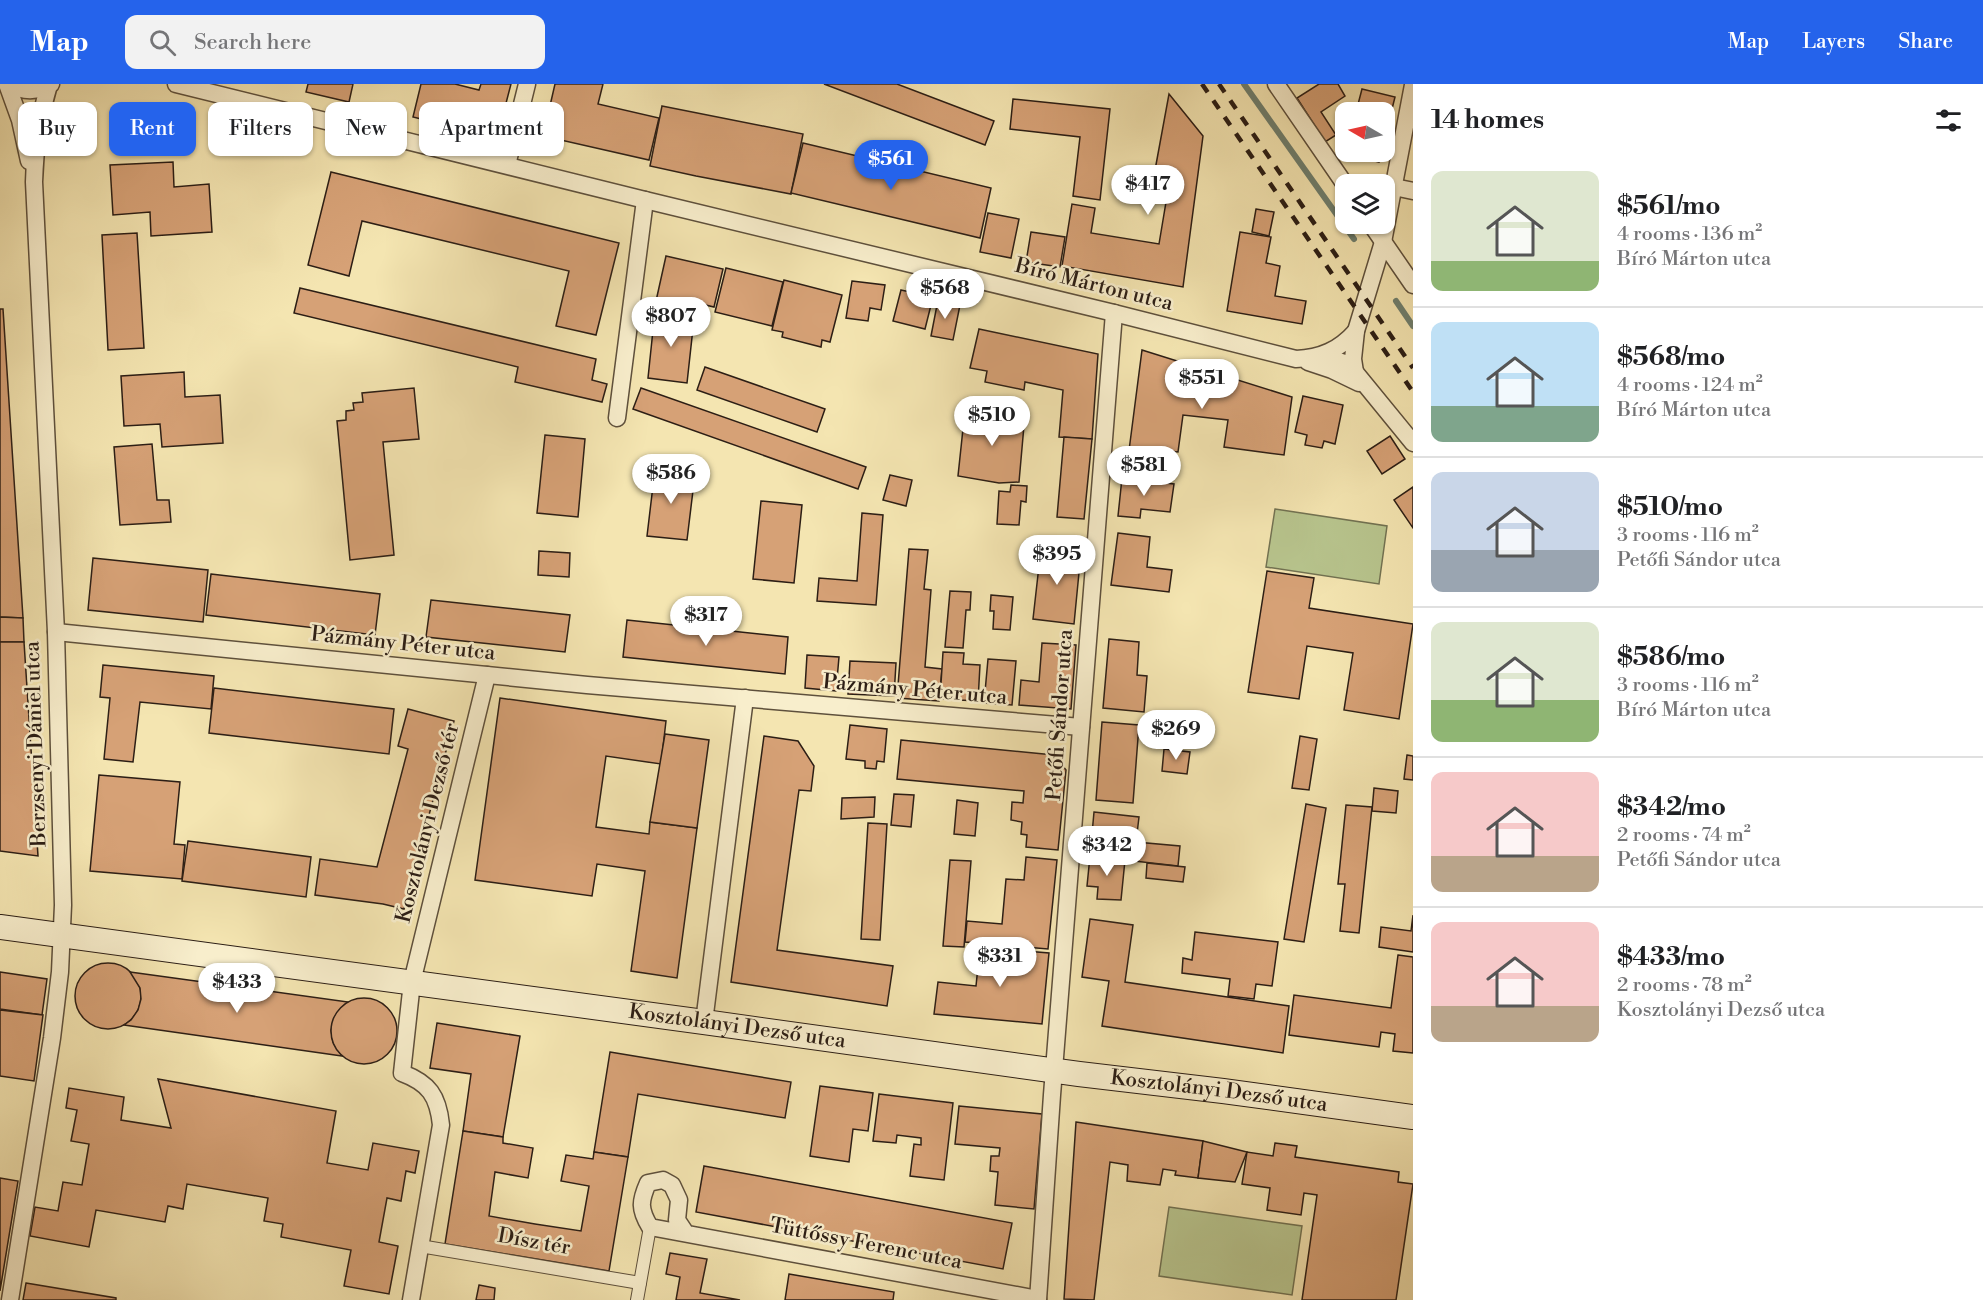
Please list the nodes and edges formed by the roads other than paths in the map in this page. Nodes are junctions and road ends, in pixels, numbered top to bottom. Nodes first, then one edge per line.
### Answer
1 (7, 84) edge
2 (176, 84) edge
3 (527, 84) edge
4 (1276, 84) edge
5 (50, 85) edge
6 (1413, 85) edge
7 (507, 165) junction
8 (1338, 174) edge
9 (34, 182) junction
10 (1395, 182) edge
11 (1395, 187) edge
12 (1413, 191) edge
13 (645, 200) junction
14 (1378, 234) edge
15 (1385, 234) edge
16 (1383, 242) junction
17 (1413, 285) edge
18 (1114, 313) junction
19 (1356, 331) junction
20 (1323, 356) junction
21 (1296, 359) junction
22 (1355, 372) junction
23 (1365, 386) junction
24 (617, 418) dead end
25 (1413, 443) edge
26 (56, 632) junction
27 (487, 675) junction
28 (745, 698) junction
29 (1081, 727) junction
30 (0, 927) edge
31 (62, 934) junction
32 (412, 982) junction
33 (704, 1022) junction
34 (1054, 1071) junction
35 (1413, 1117) edge
36 (650, 1227) junction
37 (685, 1232) junction
38 (420, 1246) junction
39 (640, 1283) junction
40 (1038, 1299) edge
41 (10, 1300) edge
42 (411, 1300) edge
43 (637, 1300) edge

1 - 5 street
1 - 9 street, Berzsenyi Dániel utca
2 - 7 street, Bíró Márton utca
3 - 7 street
4 - 8 street
5 - 9 street, Berzsenyi Dániel utca
6 - 10 street
7 - 13 street, Bíró Márton utca
9 - 26 street, Berzsenyi Dániel utca
11 - 12 street
13 - 18 street, Bíró Márton utca
13 - 24 street
14 - 16 street
15 - 16 street
16 - 17 street
16 - 19 street
18 - 21 street, Bíró Márton utca
18 - 29 street, Petőfi Sándor utca
19 - 20 street
19 - 22 street
20 - 21 street, Bíró Márton utca
20 - 22 street
21 - 23 street
22 - 23 street
23 - 25 street
26 - 27 street, Pázmány Péter utca
26 - 31 street, Berzsenyi Dániel utca
27 - 28 street, Pázmány Péter utca
27 - 32 street, Kosztolányi Dezső tér
28 - 29 street, Pázmány Péter utca
28 - 33 street
29 - 34 street, Petőfi Sándor utca
30 - 31 main road, Kosztolányi Dezső utca
31 - 32 main road, Kosztolányi Dezső utca
31 - 41 street, Berzsenyi Dániel utca
32 - 33 main road, Kosztolányi Dezső utca
32 - 38 street, Kosztolányi Dezső tér
33 - 34 main road, Kosztolányi Dezső utca
34 - 35 main road, Kosztolányi Dezső utca
34 - 40 street, Petőfi Sándor utca
36 - 37 street, Tüttőssy Ferenc utca
36 - 37 street
36 - 39 street
37 - 40 street, Tüttőssy Ferenc utca
38 - 39 street, Dísz tér
38 - 42 street
39 - 43 street

